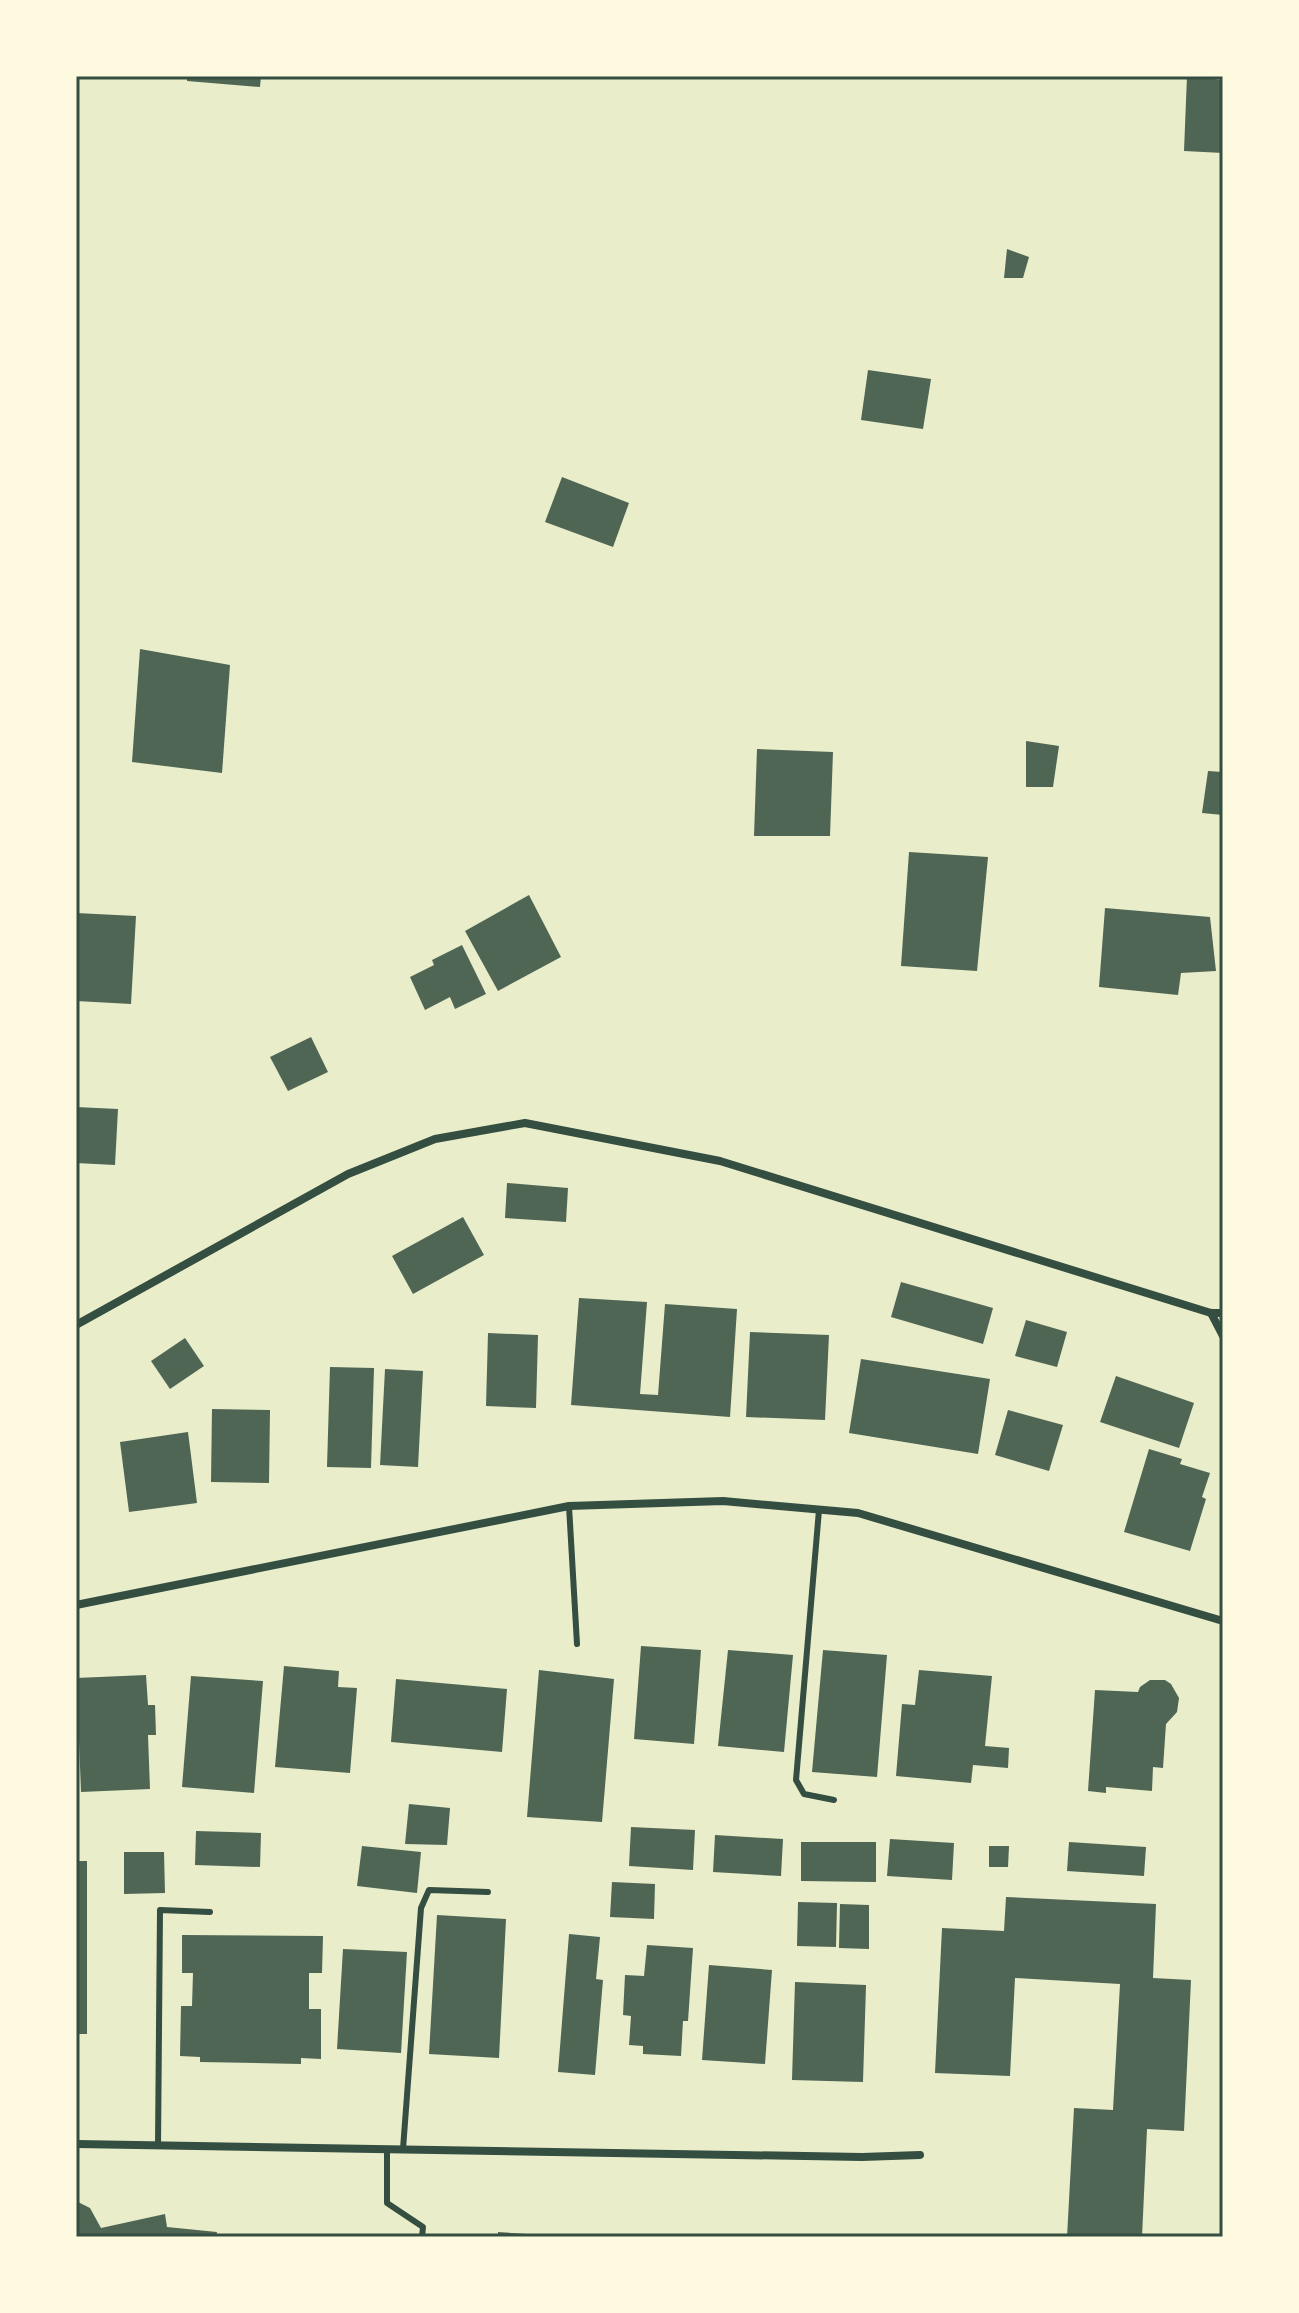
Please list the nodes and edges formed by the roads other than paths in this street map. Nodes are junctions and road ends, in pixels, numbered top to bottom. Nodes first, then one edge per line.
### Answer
1 (1211, 1313) junction
2 (1223, 1313) edge
3 (76, 1325) edge
4 (1223, 1336) edge
5 (569, 1506) junction
6 (819, 1510) junction
7 (76, 1605) edge
8 (1223, 1621) edge
9 (577, 1644) dead end
10 (834, 1800) dead end
11 (488, 1892) dead end
12 (210, 1912) dead end
13 (76, 2144) edge
14 (158, 2146) junction
15 (387, 2149) junction
16 (403, 2149) junction
17 (920, 2155) dead end
18 (422, 2237) edge

1 - 2 street
1 - 3 street
1 - 4 street
5 - 6 street
5 - 7 street
5 - 9 lane
6 - 8 street
6 - 10 lane
11 - 16 lane
12 - 14 lane
13 - 14 street
14 - 15 street
15 - 16 street
15 - 18 lane
16 - 17 street

